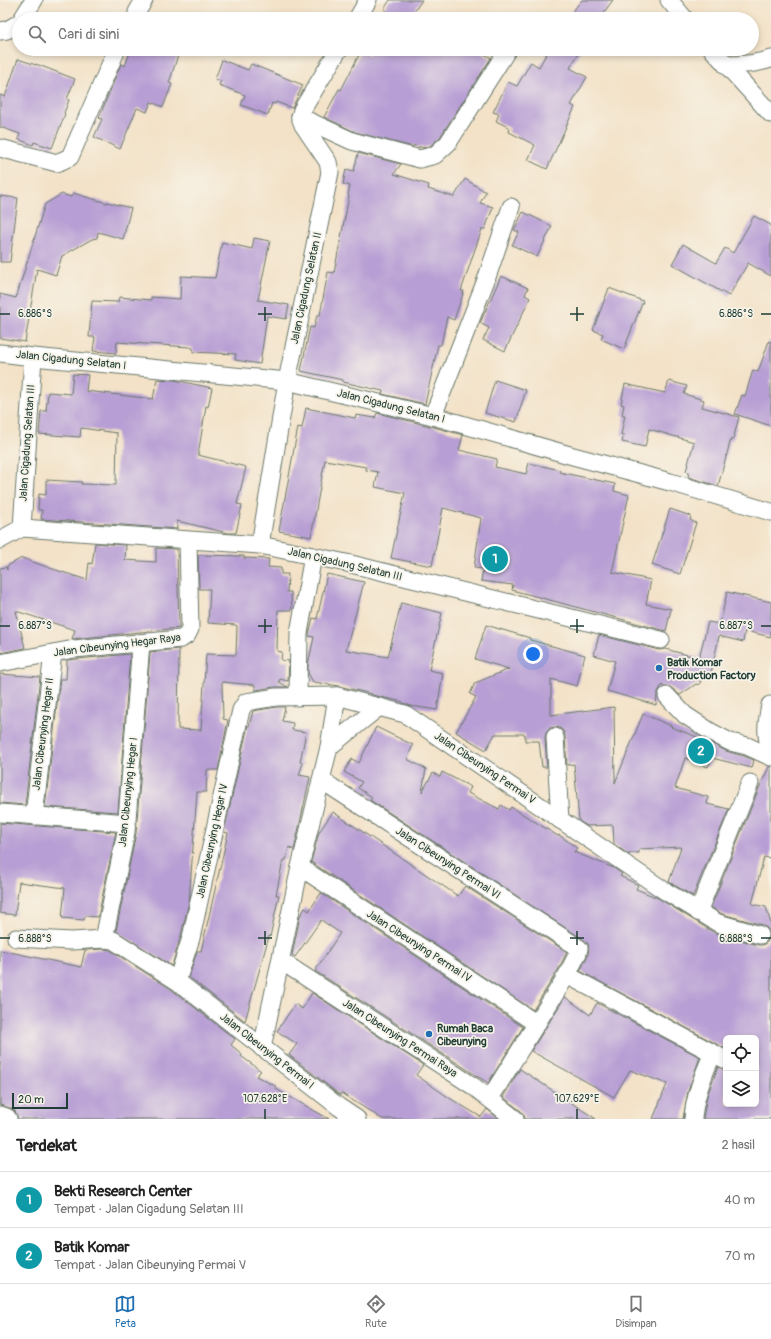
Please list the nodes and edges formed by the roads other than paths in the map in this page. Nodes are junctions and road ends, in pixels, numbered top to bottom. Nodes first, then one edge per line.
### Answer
1 (34, 0) edge
2 (368, 0) edge
3 (669, 0) edge
4 (26, 12) edge
5 (361, 12) edge
6 (679, 12) edge
7 (12, 27) edge
8 (0, 31) edge
9 (114, 56) edge
10 (335, 56) edge
11 (504, 56) edge
12 (718, 56) edge
13 (771, 59) edge
14 (726, 65) junction
15 (771, 94) edge
16 (770, 114) edge
17 (300, 117) junction
18 (0, 148) edge
19 (512, 207) dead end
20 (0, 353) edge
21 (33, 357) junction
22 (287, 381) junction
23 (433, 416) junction
24 (771, 512) edge
25 (22, 528) junction
26 (0, 541) edge
27 (188, 541) junction
28 (260, 545) junction
29 (313, 556) junction
30 (661, 640) dead end
31 (141, 643) junction
32 (53, 653) junction
33 (0, 663) edge
34 (337, 696) junction
35 (667, 696) dead end
36 (298, 697) junction
37 (246, 702) joint
38 (770, 705) dead end
39 (378, 707) junction
40 (555, 737) dead end
41 (329, 746) junction
42 (771, 754) edge
43 (771, 757) edge
44 (321, 780) junction
45 (750, 783) dead end
46 (0, 813) edge
47 (34, 816) junction
48 (560, 820) junction
49 (127, 823) junction
50 (300, 867) junction
51 (698, 912) junction
52 (760, 935) dead end
53 (16, 938) dead end
54 (104, 939) junction
55 (281, 961) junction
56 (567, 975) junction
57 (178, 981) junction
58 (537, 1024) junction
59 (262, 1048) junction
60 (720, 1057) edge
61 (490, 1098) junction
62 (0, 1117) edge
63 (6, 1119) edge
64 (357, 1119) edge
65 (516, 1119) edge
66 (693, 1119) edge

1 - 4 street
2 - 5 street
3 - 6 street
7 - 8 street
9 - 18 street
10 - 17 street
11 - 17 street
12 - 14 street
13 - 14 street
14 - 16 street
15 - 16 street
17 - 22 street, Jalan Cigadung Selatan II
19 - 23 street
20 - 21 street, Jalan Cigadung Selatan I
21 - 22 street, Jalan Cigadung Selatan I
21 - 25 street, Jalan Cigadung Selatan III
22 - 23 street, Jalan Cigadung Selatan I
22 - 28 street, Jalan Cigadung Selatan II
23 - 24 street, Jalan Cigadung Selatan I
25 - 26 street
25 - 27 street, Jalan Cigadung Selatan III
27 - 28 street, Jalan Cigadung Selatan III
27 - 31 street, Jalan Cibeunying Hegar Raya
28 - 29 street, Jalan Cigadung Selatan III
29 - 30 street, Jalan Cigadung Selatan III
29 - 36 street
31 - 32 street, Jalan Cibeunying Hegar Raya
31 - 49 street, Jalan Cibeunying Hegar I
32 - 33 street, Jalan Cibeunying Hegar Raya
32 - 47 street, Jalan Cibeunying Hegar II
34 - 36 street, Jalan Cibeunying Permai V
34 - 39 street, Jalan Cibeunying Permai V
34 - 41 street
35 - 43 street
36 - 37 street, Jalan Cibeunying Permai V
37 - 57 street, Jalan Cibeunying Hegar IV
38 - 42 street
39 - 41 street
39 - 48 street, Jalan Cibeunying Permai V
40 - 48 street
41 - 44 street
44 - 50 street
44 - 56 street, Jalan Cibeunying Permai VI
45 - 51 street
46 - 47 street
47 - 49 street
48 - 51 street, Jalan Cibeunying Permai V
49 - 54 street, Jalan Cibeunying Hegar I
50 - 55 street
50 - 58 street, Jalan Cibeunying Permai IV
51 - 52 street, Jalan Cibeunying Permai V
53 - 54 street
54 - 57 street, Jalan Cibeunying Permai I
55 - 59 street
55 - 61 street, Jalan Cibeunying Permai Raya
56 - 58 street
56 - 60 street
57 - 59 street, Jalan Cibeunying Permai I
58 - 61 street
59 - 64 street, Jalan Cibeunying Permai I
60 - 66 street
61 - 65 street, Jalan Cibeunying Permai Raya
62 - 63 street

